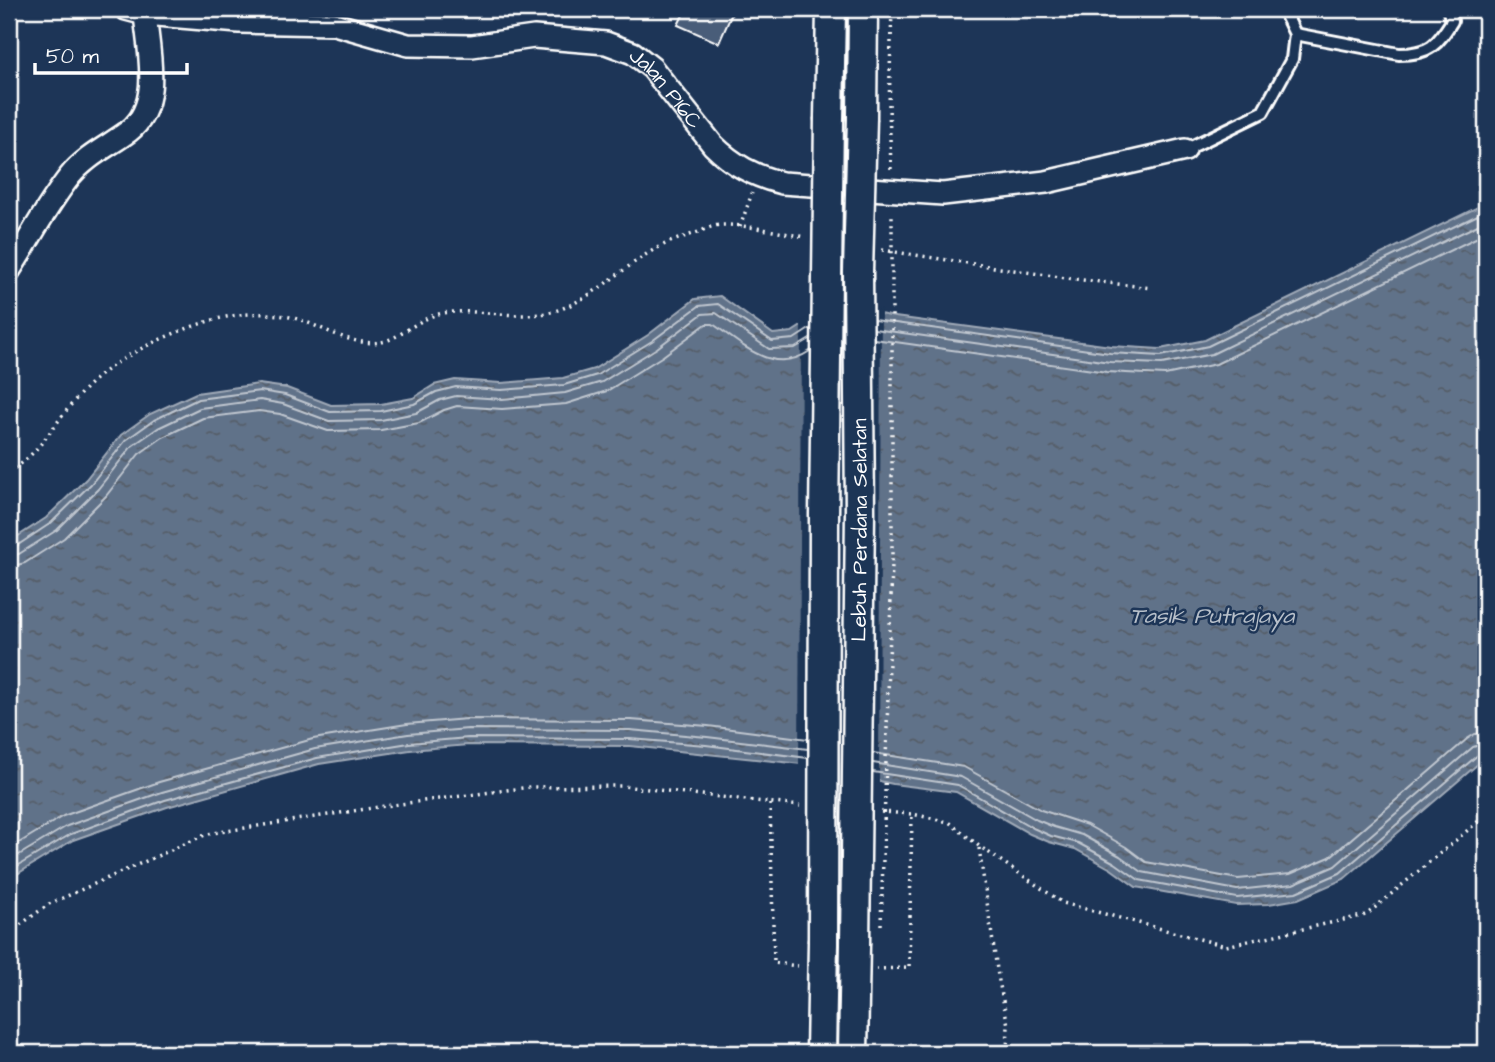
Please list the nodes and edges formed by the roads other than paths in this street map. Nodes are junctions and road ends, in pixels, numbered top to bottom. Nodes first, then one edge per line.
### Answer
1 (831, 9) edge
2 (863, 9) edge
3 (1283, 9) edge
4 (1448, 9) edge
5 (135, 11) edge
6 (335, 16) edge
7 (1295, 34) junction
8 (1185, 150) joint
9 (9, 271) edge
10 (821, 1053) edge
11 (853, 1053) edge

1 - 10 main road, Lebuh Perdana Selatan, bridge
2 - 11 main road, Lebuh Perdana Selatan, bridge
3 - 7 lane
4 - 7 lane
5 - 6 street, Jalan P16C
5 - 9 street
6 - 8 street, Jalan P16C
7 - 8 lane

